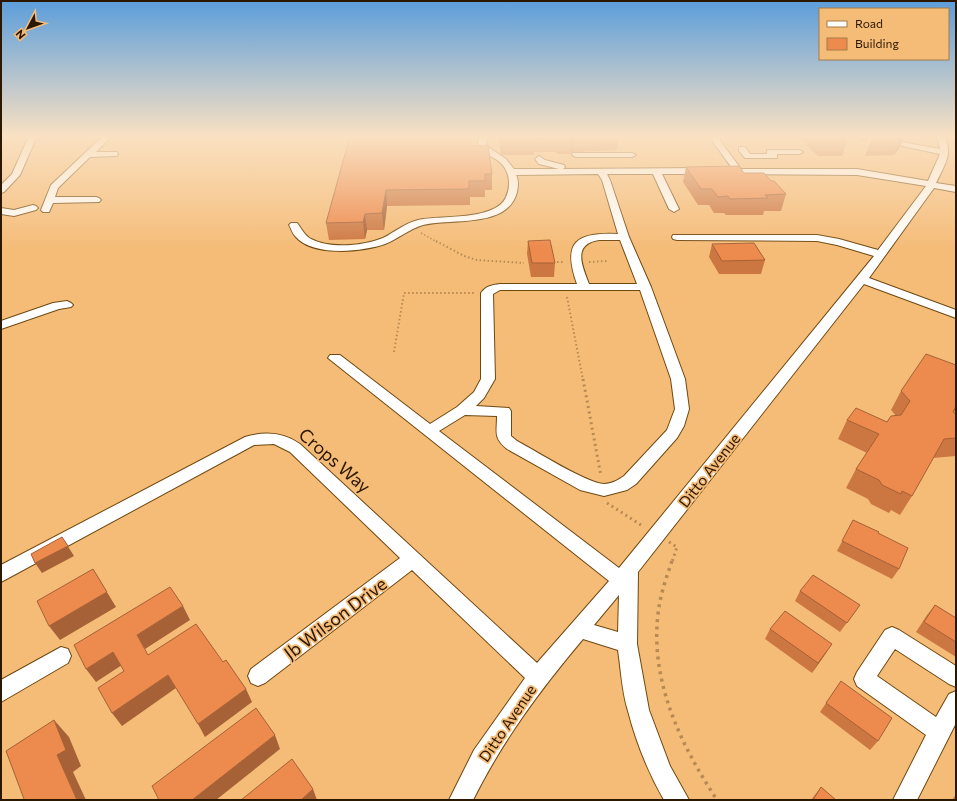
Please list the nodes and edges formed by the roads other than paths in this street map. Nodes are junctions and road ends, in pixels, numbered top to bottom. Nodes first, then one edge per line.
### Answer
1 (17, 173) edge
2 (68, 173) edge
3 (511, 173) edge
4 (602, 173) edge
5 (657, 173) edge
6 (867, 173) edge
7 (936, 173) edge
8 (931, 186) junction
9 (956, 189) edge
10 (1, 190) edge
11 (48, 200) junction
12 (96, 200) dead end
13 (33, 208) dead end
14 (674, 209) dead end
15 (46, 210) dead end
16 (1, 211) edge
17 (294, 224) dead end
18 (624, 237) junction
19 (677, 237) dead end
20 (880, 254) junction
21 (862, 279) junction
22 (584, 286) junction
23 (644, 287) junction
24 (67, 305) dead end
25 (956, 314) edge
26 (1, 325) edge
27 (335, 358) dead end
28 (462, 410) junction
29 (429, 431) junction
30 (413, 559) junction
31 (1, 574) edge
32 (625, 575) junction
33 (579, 629) junction
34 (627, 644) junction
35 (61, 656) dead end
36 (258, 676) dead end
37 (538, 676) junction
38 (956, 677) edge
39 (1, 692) edge
40 (956, 701) edge
41 (940, 732) junction
42 (461, 800) edge
43 (677, 800) edge
44 (905, 800) edge

1 - 10 street
2 - 11 street
3 - 17 street
4 - 18 street
5 - 14 street
6 - 8 street
7 - 8 street, Ditto Avenue
8 - 9 street
8 - 20 street, Ditto Avenue
11 - 12 street
11 - 15 street
13 - 16 street
18 - 22 street
18 - 23 street
19 - 20 street
20 - 21 street, Ditto Avenue
21 - 25 street
21 - 32 street, Ditto Avenue
22 - 23 street
22 - 28 street
23 - 28 street
24 - 26 street
27 - 29 street
28 - 29 street
29 - 32 street
30 - 31 street, Crops Way
30 - 36 street, Jb Wilson Drive
30 - 37 street, Crops Way
32 - 33 street, Ditto Avenue
32 - 34 street
33 - 34 street
33 - 37 street, Ditto Avenue
34 - 43 street
35 - 39 street
37 - 42 street, Ditto Avenue
38 - 41 street
40 - 41 street
41 - 44 street

